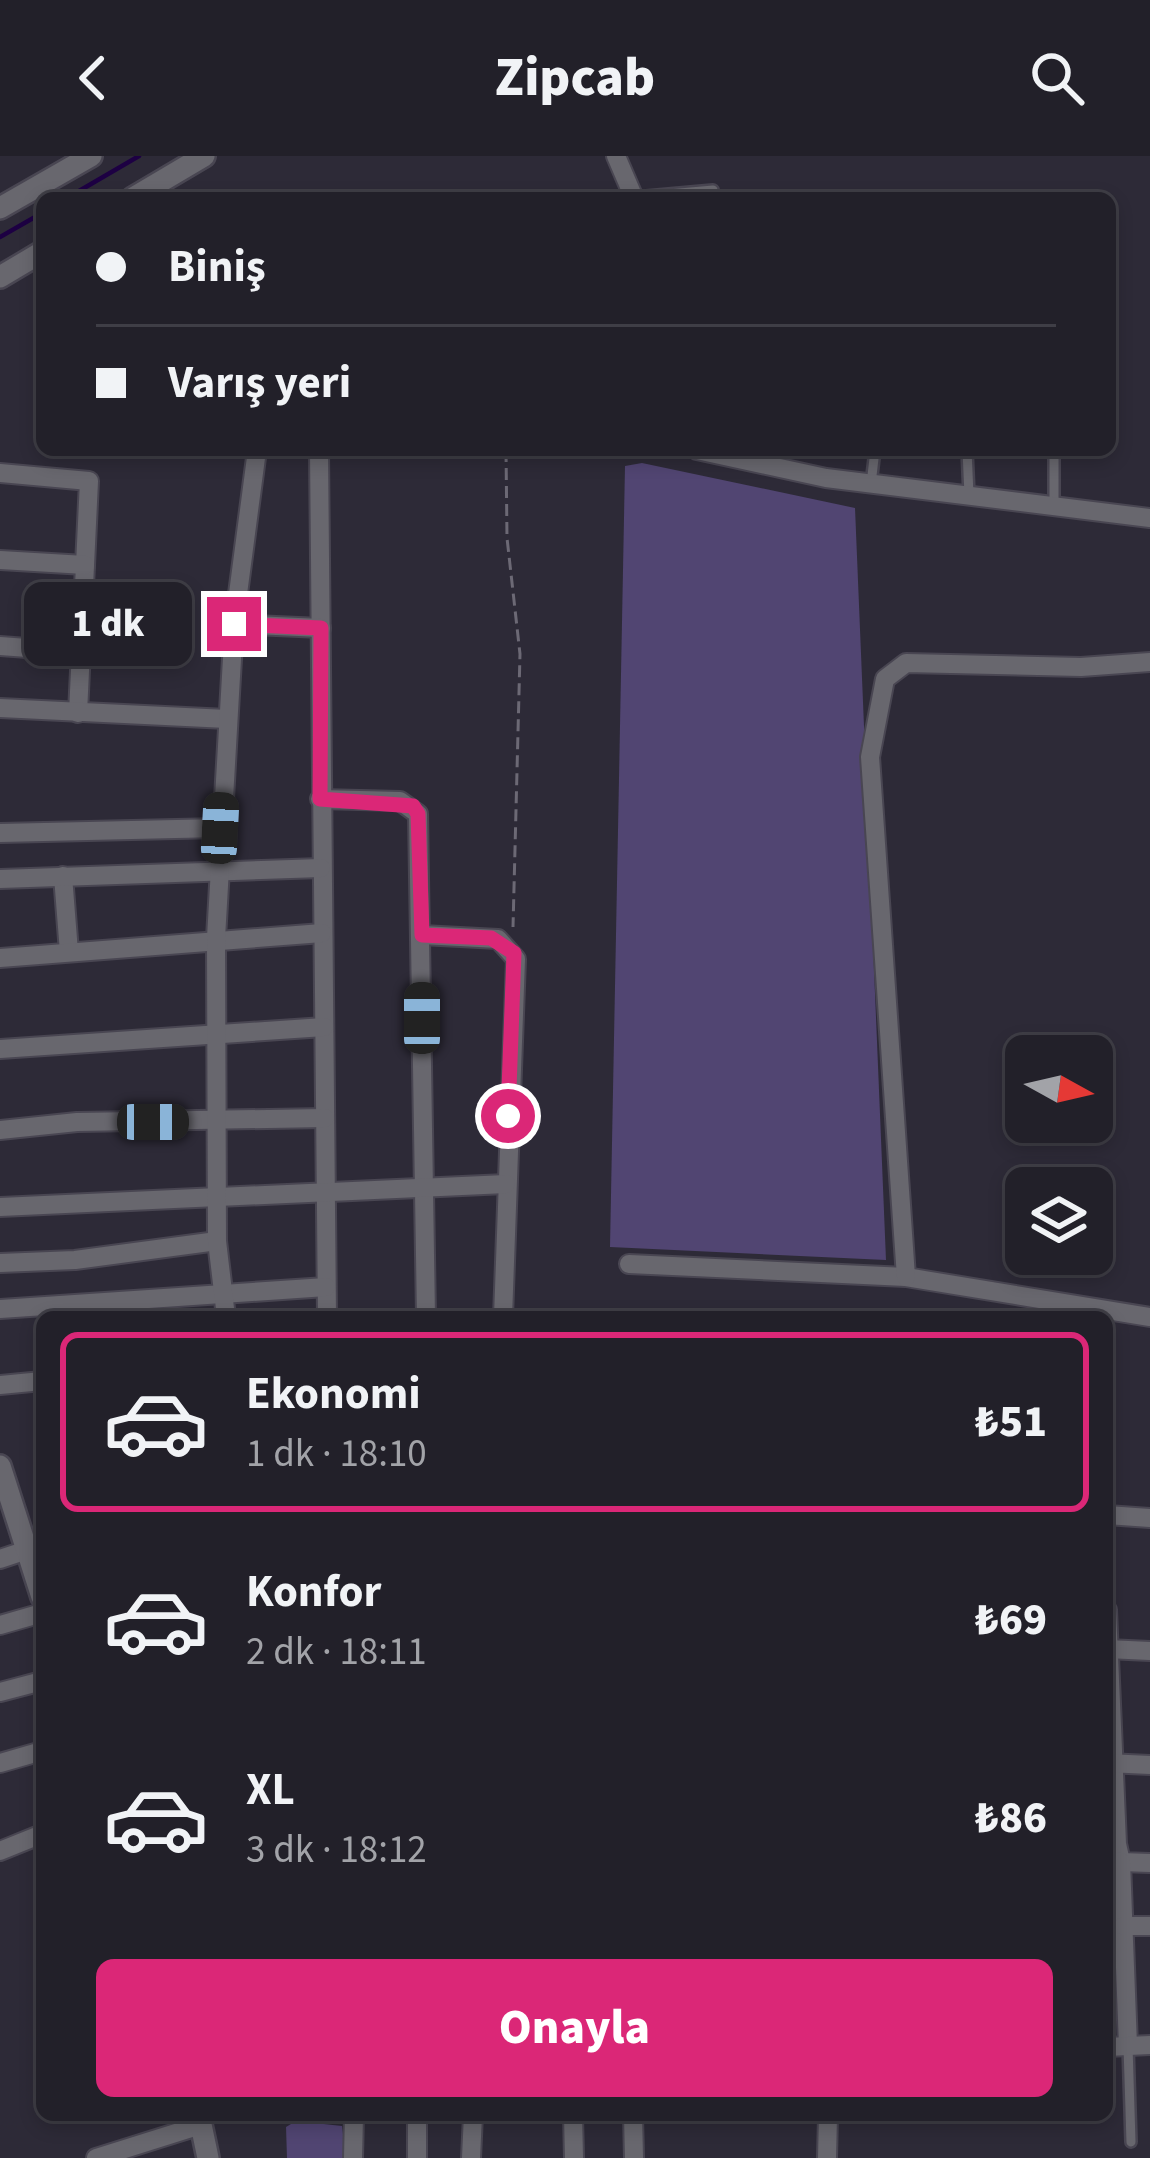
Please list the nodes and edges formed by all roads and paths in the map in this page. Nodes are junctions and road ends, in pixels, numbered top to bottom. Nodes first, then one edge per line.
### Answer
1 (91, 156) edge
2 (204, 156) edge
3 (616, 156) edge
4 (713, 190) dead end
5 (143, 192) edge
6 (632, 192) edge
7 (690, 192) edge
8 (0, 208) edge
9 (36, 256) edge
10 (0, 277) edge
11 (256, 456) edge
12 (319, 456) edge
13 (506, 456) edge
14 (728, 456) edge
15 (874, 456) edge
16 (967, 456) edge
17 (1054, 456) edge
18 (0, 473) edge
19 (871, 484) junction
20 (969, 495) junction
21 (1054, 505) junction
22 (1150, 518) edge
23 (0, 560) edge
24 (85, 565) junction
25 (234, 624) junction
26 (321, 628) junction
27 (0, 646) edge
28 (81, 652) junction
29 (1150, 662) edge
30 (0, 708) edge
31 (78, 713) junction
32 (227, 719) junction
33 (320, 799) junction
34 (220, 828) junction
35 (0, 833) edge
36 (321, 868) junction
37 (219, 873) junction
38 (63, 876) junction
39 (0, 879) edge
40 (322, 933) junction
41 (422, 935) junction
42 (216, 938) junction
43 (510, 947) junction
44 (69, 952) junction
45 (0, 958) edge
46 (324, 1027) junction
47 (220, 1032) junction
48 (0, 1049) edge
49 (325, 1118) junction
50 (219, 1121) junction
51 (0, 1130) edge
52 (506, 1184) junction
53 (421, 1186) junction
54 (326, 1192) junction
55 (218, 1197) junction
56 (0, 1207) edge
57 (217, 1241) junction
58 (0, 1263) edge
59 (629, 1264) dead end
60 (906, 1277) junction
61 (326, 1287) junction
62 (221, 1293) junction
63 (0, 1309) edge
64 (225, 1311) edge
65 (327, 1311) edge
66 (426, 1311) edge
67 (503, 1311) edge
68 (1150, 1317) edge
69 (36, 1382) edge
70 (0, 1385) edge
71 (2, 1477) edge
72 (1113, 1515) edge
73 (1150, 1518) edge
74 (24, 1551) junction
75 (0, 1559) edge
76 (36, 1582) edge
77 (36, 1615) edge
78 (0, 1625) edge
79 (1113, 1649) edge
80 (1150, 1651) edge
81 (36, 1683) edge
82 (0, 1692) edge
83 (36, 1753) edge
84 (0, 1763) edge
85 (1113, 1764) edge
86 (1150, 1766) edge
87 (1113, 1829) edge
88 (36, 1836) edge
89 (0, 1851) edge
90 (1114, 1862) edge
91 (1150, 1863) edge
92 (1124, 1926) junction
93 (1150, 1926) edge
94 (1150, 2045) edge
95 (1128, 2046) junction
96 (1113, 2047) edge
97 (197, 2121) edge
98 (200, 2121) edge
99 (354, 2121) edge
100 (417, 2121) edge
101 (472, 2121) edge
102 (573, 2121) edge
103 (633, 2121) edge
104 (828, 2121) edge
105 (1131, 2142) dead end
106 (97, 2158) edge
107 (208, 2158) edge
108 (353, 2158) edge
109 (417, 2158) edge
110 (470, 2158) edge
111 (574, 2158) edge
112 (634, 2158) edge
113 (827, 2158) edge

1 - 8 street
2 - 5 street
3 - 6 street
4 - 7 lane
9 - 10 street
11 - 25 street
12 - 26 street
13 - 43 path
14 - 19 street
15 - 19 lane
16 - 20 lane
17 - 21 lane
18 - 24 street
19 - 20 street
20 - 21 street
21 - 22 street
23 - 24 street
24 - 28 street
25 - 26 street
25 - 32 street
26 - 33 street
27 - 28 street
28 - 31 street
29 - 60 street
30 - 31 street
31 - 32 street
32 - 34 street
33 - 36 street
33 - 41 street
34 - 35 street
34 - 37 street
36 - 37 street
36 - 40 street
37 - 38 street
37 - 42 street
38 - 39 street
38 - 44 street
40 - 42 street
40 - 46 street
41 - 43 street
41 - 53 street
42 - 44 street
42 - 47 street
43 - 52 street
44 - 45 street
46 - 47 street
46 - 49 street
47 - 48 street
47 - 50 street
49 - 50 street
49 - 54 street
50 - 51 street
50 - 55 street
52 - 53 street
52 - 67 street
53 - 54 street
53 - 66 street
54 - 55 street
54 - 61 street
55 - 56 street
55 - 57 street
57 - 58 street
57 - 62 street
59 - 60 street
60 - 68 street
61 - 62 street
61 - 65 street
62 - 63 street
62 - 64 street
69 - 70 street
71 - 74 street
72 - 73 street
74 - 75 street
74 - 76 street
77 - 78 street
79 - 80 street
81 - 82 street
83 - 84 street
85 - 86 street
87 - 90 street
88 - 89 street
90 - 91 street
90 - 92 street
92 - 93 street
92 - 95 street
94 - 95 street
95 - 96 street
95 - 105 lane
97 - 106 street
98 - 107 street
99 - 108 street
100 - 109 street
101 - 110 street
102 - 111 street
103 - 112 street
104 - 113 street

